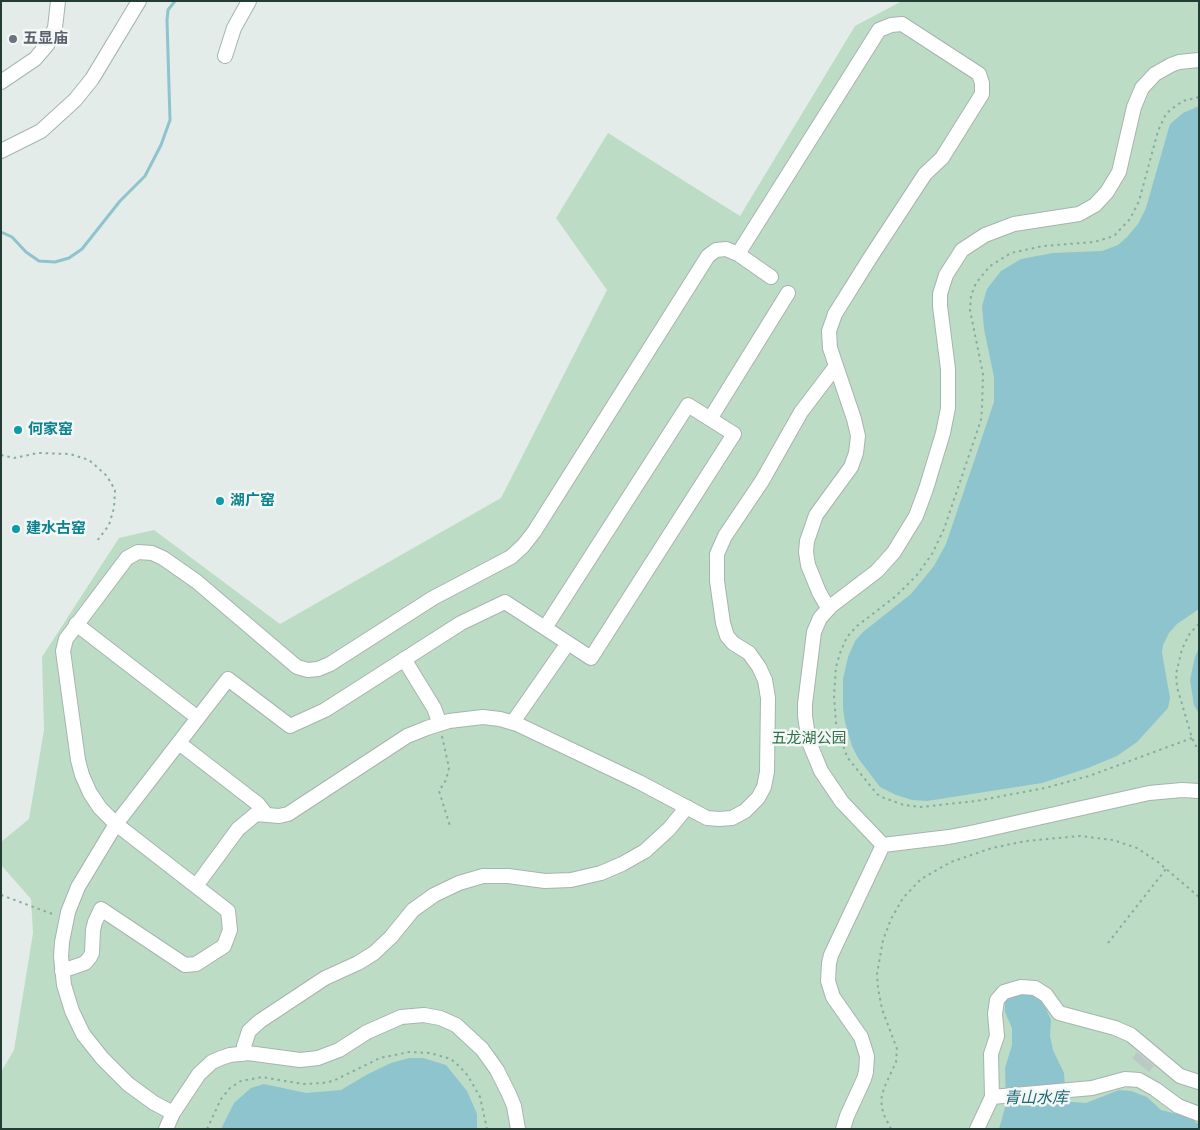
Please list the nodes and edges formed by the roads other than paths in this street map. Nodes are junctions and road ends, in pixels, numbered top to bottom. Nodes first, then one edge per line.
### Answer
1 (58, 1) edge
2 (139, 1) edge
3 (249, 1) edge
4 (225, 56) dead end
5 (1199, 60) edge
6 (1, 82) edge
7 (1, 150) edge
8 (738, 254) junction
9 (771, 277) dead end
10 (788, 293) dead end
11 (836, 366) junction
12 (710, 419) junction
13 (828, 608) junction
14 (76, 624) junction
15 (545, 628) junction
16 (568, 643) junction
17 (404, 660) junction
18 (198, 718) junction
19 (513, 722) junction
20 (440, 724) junction
21 (179, 743) junction
22 (1199, 791) edge
23 (687, 807) junction
24 (266, 814) junction
25 (116, 824) junction
26 (883, 845) junction
27 (196, 886) junction
28 (62, 971) junction
29 (243, 1054) junction
30 (1199, 1082) edge
31 (992, 1097) junction
32 (173, 1113) junction
33 (1199, 1114) edge
34 (166, 1129) edge
35 (175, 1129) edge
36 (518, 1129) edge
37 (843, 1129) edge
38 (977, 1129) edge

1 - 6 street
2 - 7 street
3 - 4 street
5 - 13 street
8 - 9 street
8 - 11 street
8 - 14 street
10 - 12 street
11 - 13 street
11 - 23 street
12 - 15 street
12 - 16 street
13 - 26 street
14 - 18 street
14 - 25 street
15 - 16 street
15 - 17 street
16 - 19 street
17 - 18 street
17 - 20 street
18 - 21 street
19 - 20 street
19 - 23 street
20 - 24 street
21 - 24 street
21 - 25 street
22 - 26 street
23 - 29 street
24 - 27 street
25 - 27 street
25 - 28 street
26 - 37 street
27 - 28 street
28 - 32 street
29 - 32 street
29 - 36 street
30 - 31 street
31 - 33 street
31 - 38 street
32 - 34 street
32 - 35 street

